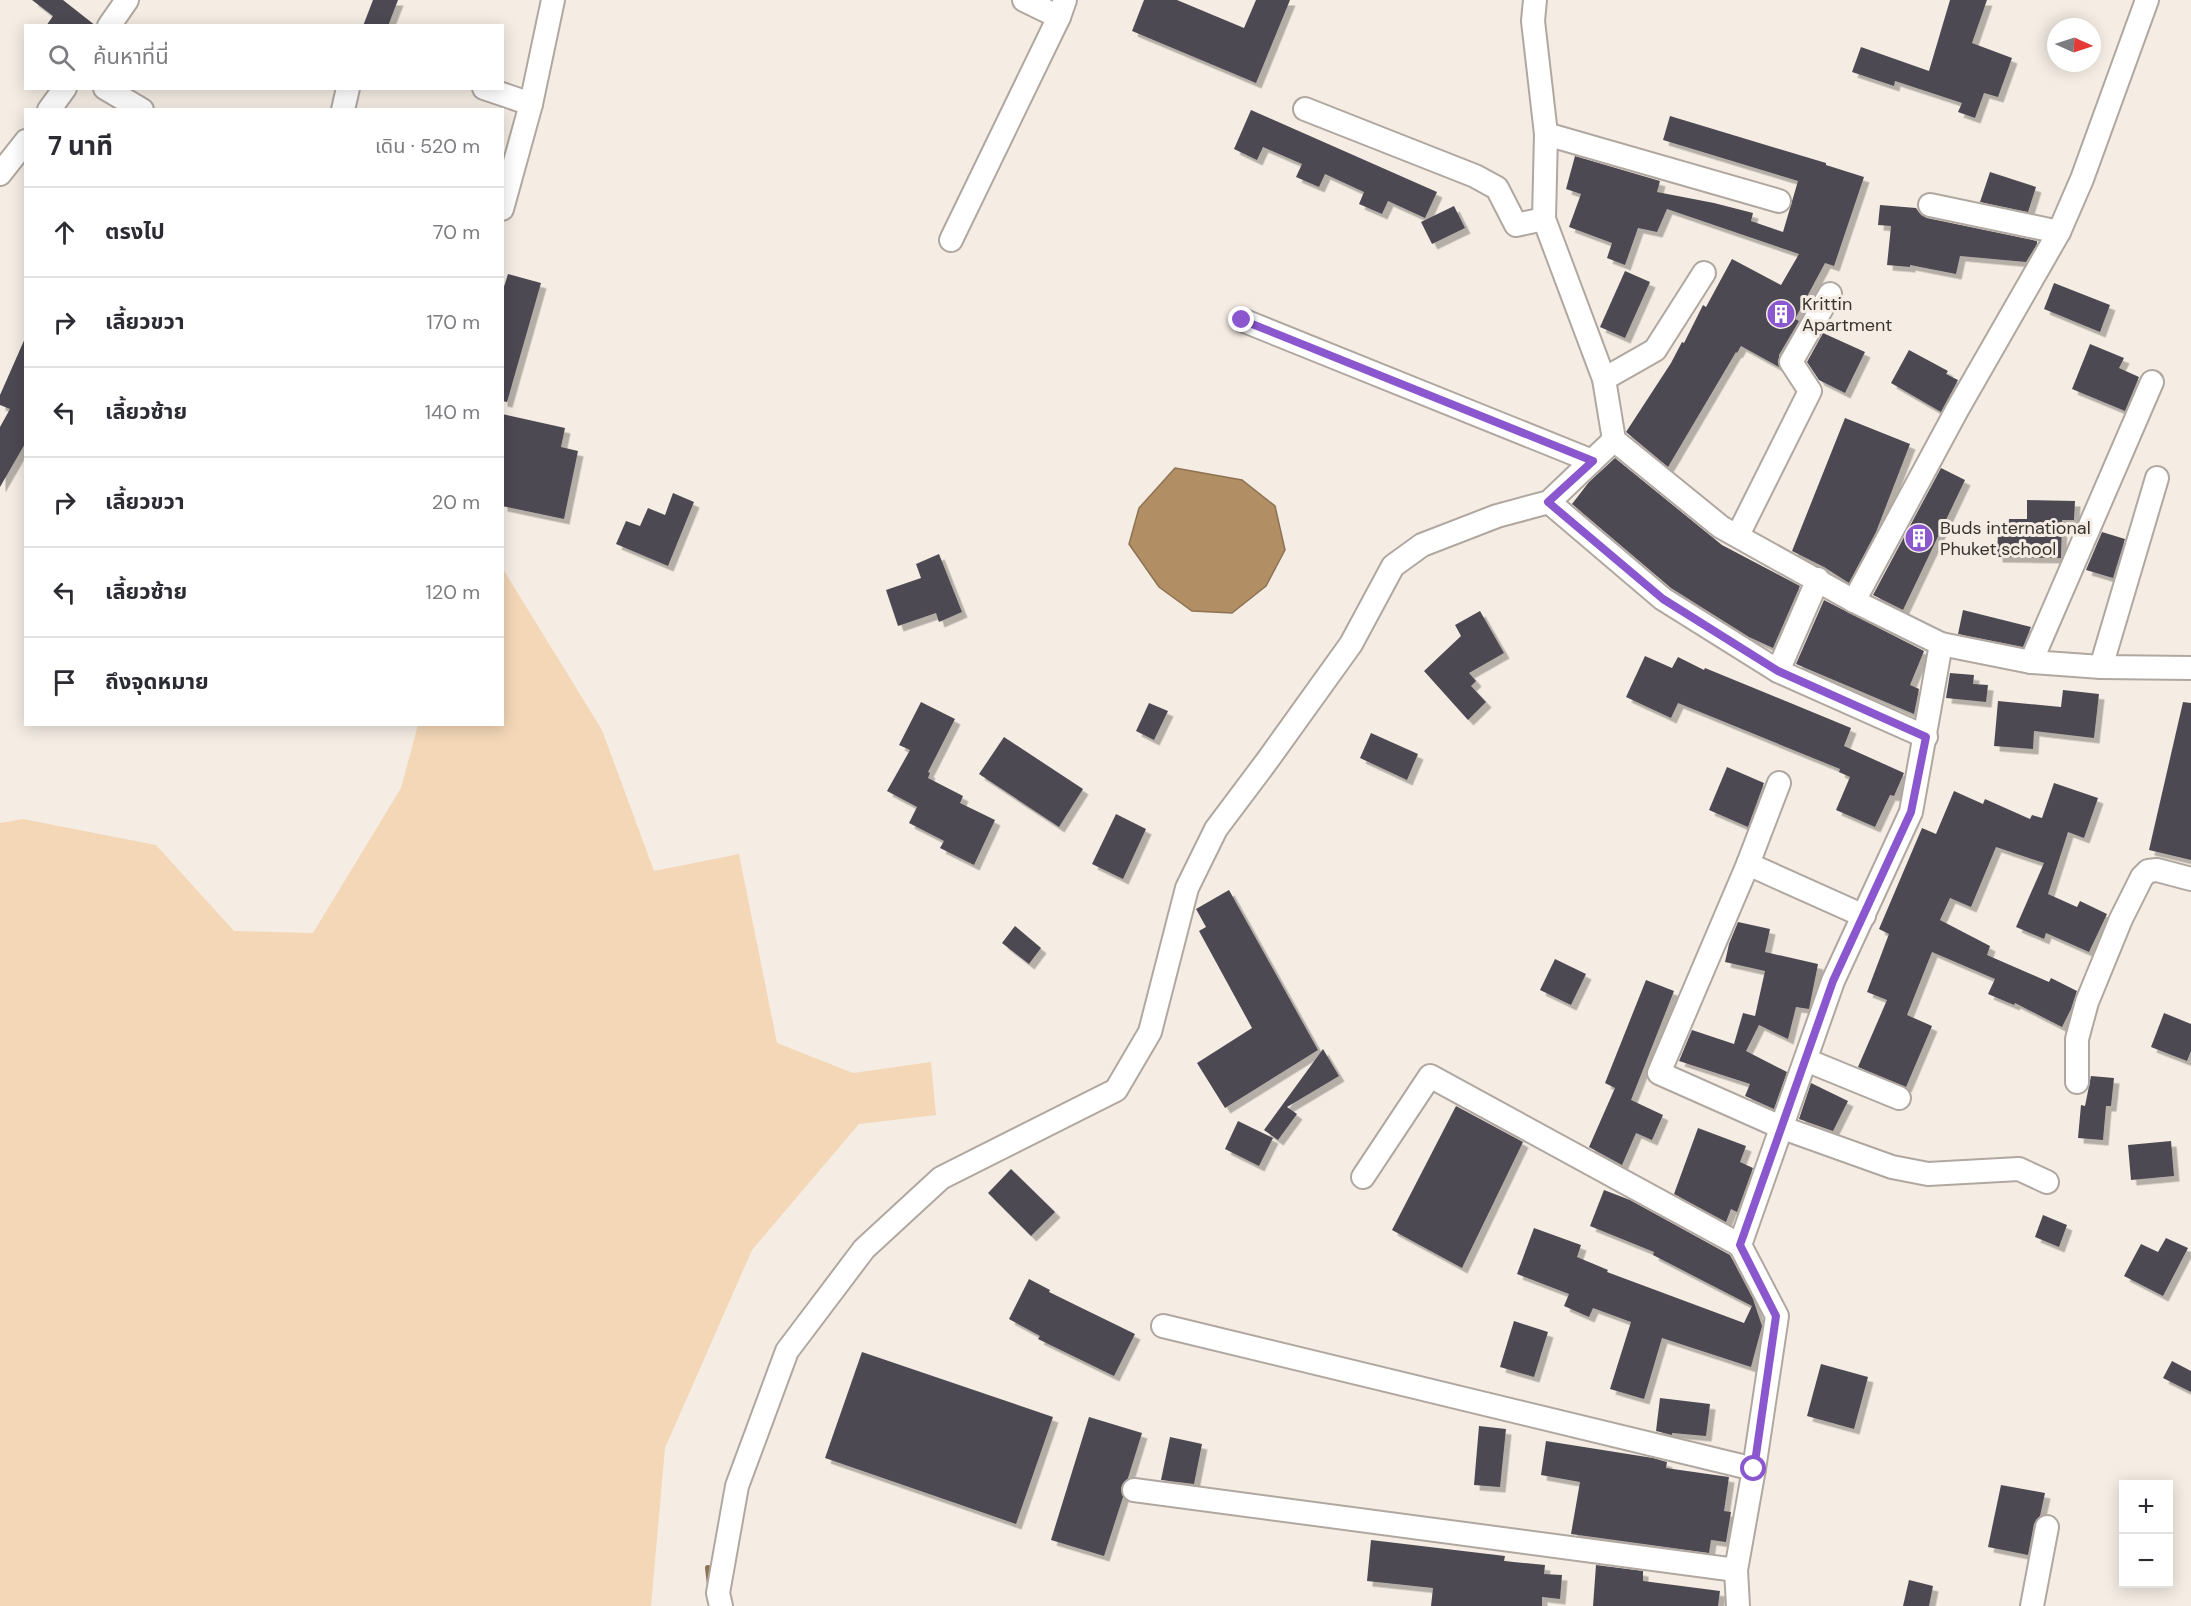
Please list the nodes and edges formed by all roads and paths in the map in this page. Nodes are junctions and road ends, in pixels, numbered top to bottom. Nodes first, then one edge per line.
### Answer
1 (127, 0) edge
2 (553, 0) edge
3 (1024, 0) edge
4 (1535, 0) edge
5 (2147, 0) edge
6 (1062, 9) edge
7 (110, 24) edge
8 (64, 90) edge
9 (108, 90) edge
10 (348, 90) edge
11 (490, 90) edge
12 (531, 104) junction
13 (50, 108) edge
14 (139, 108) edge
15 (343, 108) edge
16 (1305, 109) dead end
17 (1546, 134) junction
18 (24, 144) edge
19 (0, 174) edge
20 (1779, 201) dead end
21 (504, 202) edge
22 (1930, 205) dead end
23 (1544, 219) junction
24 (2059, 232) junction
25 (951, 240) dead end
26 (1704, 273) dead end
27 (1830, 294) dead end
28 (1242, 320) dead end
29 (1604, 379) junction
30 (2152, 382) dead end
31 (1614, 440) junction
32 (1593, 461) junction
33 (2157, 478) dead end
34 (1548, 502) junction
35 (1738, 535) junction
36 (1818, 579) junction
37 (1854, 601) junction
38 (1941, 644) junction
39 (2031, 662) junction
40 (2101, 667) junction
41 (2191, 668) edge
42 (1778, 671) junction
43 (1926, 737) junction
44 (1779, 783) dead end
45 (1748, 864) junction
46 (2191, 879) edge
47 (1864, 916) junction
48 (1806, 1060) junction
49 (2077, 1082) dead end
50 (1899, 1098) dead end
51 (1782, 1128) junction
52 (1363, 1177) dead end
53 (2047, 1182) dead end
54 (1740, 1245) junction
55 (1163, 1326) dead end
56 (1754, 1469) junction
57 (1134, 1491) dead end
58 (2047, 1527) dead end
59 (1736, 1570) junction
60 (721, 1606) edge
61 (1738, 1606) edge
62 (2032, 1606) edge

1 - 7 street
2 - 12 street
3 - 6 street
4 - 17 street
5 - 24 street
6 - 25 street
8 - 13 street
9 - 14 street
10 - 15 street
11 - 12 street
12 - 21 street
16 - 23 street
17 - 20 street
17 - 23 street
18 - 19 street
22 - 24 street
23 - 29 street
24 - 37 street
26 - 29 street
27 - 35 street
28 - 32 street
29 - 31 street
30 - 39 street
31 - 32 street
31 - 35 street
32 - 34 street
33 - 40 street
34 - 42 street
34 - 60 street
35 - 36 street
36 - 37 street
36 - 42 street
37 - 38 street
38 - 39 street
38 - 43 street
39 - 40 street
40 - 41 street
42 - 43 street
43 - 47 street
44 - 45 street
45 - 47 street
45 - 51 street
46 - 49 street
47 - 48 street
48 - 50 street
48 - 51 street
51 - 53 street
51 - 54 street
52 - 54 street
54 - 56 street
55 - 56 street
56 - 59 street
57 - 59 street
58 - 62 street
59 - 61 street

